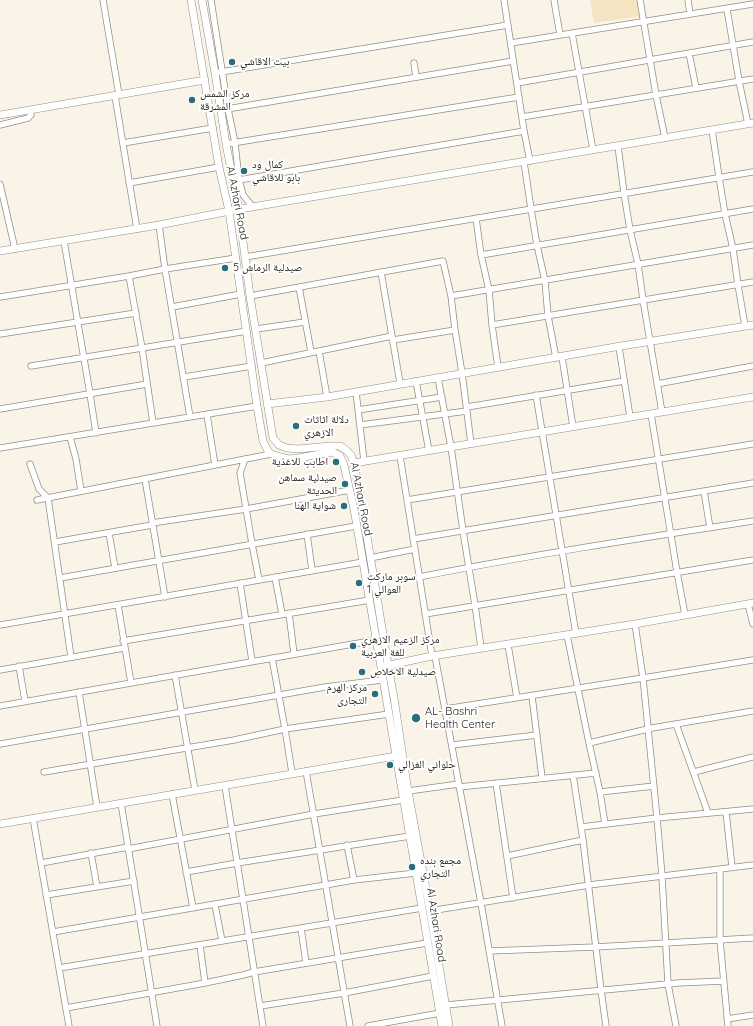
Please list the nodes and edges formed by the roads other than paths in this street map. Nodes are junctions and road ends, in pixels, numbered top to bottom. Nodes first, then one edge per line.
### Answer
1 (102, 0) edge
2 (191, 0) edge
3 (202, 0) edge
4 (211, 0) edge
5 (504, 0) edge
6 (554, 0) edge
7 (640, 0) edge
8 (688, 0) edge
9 (753, 4) edge
10 (727, 9) junction
11 (690, 14) junction
12 (644, 21) junction
13 (508, 25) junction
14 (572, 33) junction
15 (560, 35) junction
16 (753, 42) edge
17 (511, 43) junction
18 (733, 46) junction
19 (689, 53) junction
20 (651, 60) junction
21 (513, 61) junction
22 (414, 62) dead end
23 (219, 72) junction
24 (579, 72) junction
25 (416, 77) junction
26 (753, 79) edge
27 (205, 80) junction
28 (739, 81) junction
29 (517, 83) junction
30 (696, 88) junction
31 (656, 94) junction
32 (117, 95) junction
33 (519, 97) junction
34 (585, 107) junction
35 (225, 110) junction
36 (0, 114) edge
37 (31, 115) dead end
38 (522, 118) junction
39 (750, 124) edge
40 (0, 125) edge
41 (213, 128) junction
42 (712, 130) junction
43 (524, 131) junction
44 (665, 138) junction
45 (123, 143) junction
46 (235, 143) junction
47 (226, 144) junction
48 (618, 146) junction
49 (593, 150) junction
50 (527, 161) junction
51 (219, 167) junction
52 (753, 172) edge
53 (719, 178) junction
54 (236, 181) junction
55 (129, 183) junction
56 (0, 184) edge
57 (624, 193) junction
58 (253, 207) junction
59 (531, 208) junction
60 (753, 209) edge
61 (239, 210) junction
62 (229, 211) junction
63 (725, 214) junction
64 (476, 218) junction
65 (159, 225) junction
66 (137, 229) junction
67 (630, 230) junction
68 (64, 241) junction
69 (537, 245) junction
70 (753, 245) edge
71 (15, 249) junction
72 (734, 249) junction
73 (0, 251) edge
74 (481, 254) junction
75 (245, 257) junction
76 (236, 258) junction
77 (638, 264) junction
78 (165, 269) junction
79 (381, 272) junction
80 (129, 276) junction
81 (545, 281) junction
82 (753, 282) edge
83 (738, 285) junction
84 (71, 286) junction
85 (299, 287) junction
86 (489, 290) junction
87 (241, 294) junction
88 (250, 296) junction
89 (451, 296) junction
90 (0, 297) edge
91 (642, 300) junction
92 (172, 307) junction
93 (136, 313) junction
94 (548, 316) junction
95 (78, 321) junction
96 (305, 322) junction
97 (492, 325) junction
98 (753, 325) edge
99 (745, 326) junction
100 (256, 329) junction
101 (455, 330) junction
102 (247, 331) junction
103 (0, 334) edge
104 (392, 338) junction
105 (177, 342) junction
106 (650, 342) junction
107 (619, 346) junction
108 (142, 348) junction
109 (319, 351) junction
110 (311, 352) junction
111 (559, 357) junction
112 (84, 358) junction
113 (261, 363) junction
114 (30, 366) dead end
115 (252, 366) junction
116 (753, 366) edge
117 (498, 367) junction
118 (462, 373) junction
119 (184, 378) junction
120 (438, 378) junction
121 (624, 381) junction
122 (416, 382) junction
123 (147, 384) junction
124 (400, 384) junction
125 (657, 384) junction
126 (567, 390) junction
127 (356, 392) junction
128 (90, 394) junction
129 (536, 395) junction
130 (327, 396) junction
131 (442, 396) junction
132 (753, 397) edge
133 (419, 401) junction
134 (267, 404) junction
135 (257, 406) junction
136 (0, 409) edge
137 (467, 409) junction
138 (358, 410) junction
139 (662, 412) junction
140 (445, 414) junction
141 (651, 414) junction
142 (207, 415) junction
143 (190, 417) junction
144 (423, 417) junction
145 (630, 417) junction
146 (153, 423) junction
147 (360, 425) junction
148 (574, 427) junction
149 (542, 432) junction
150 (96, 433) junction
151 (70, 437) junction
152 (471, 444) junction
153 (753, 444) edge
154 (451, 447) junction
155 (0, 448) edge
156 (429, 451) junction
157 (271, 454) junction
158 (400, 456) junction
159 (245, 459) junction
160 (658, 459) junction
161 (364, 461) junction
162 (354, 463) junction
163 (30, 464) dead end
164 (215, 465) junction
165 (550, 477) junction
166 (144, 479) junction
167 (753, 483) edge
168 (350, 490) junction
169 (704, 491) junction
170 (81, 492) junction
171 (457, 492) junction
172 (48, 498) junction
173 (665, 498) junction
174 (37, 500) dead end
175 (407, 500) junction
176 (246, 509) junction
177 (556, 516) junction
178 (753, 521) edge
179 (152, 524) junction
180 (356, 526) junction
181 (710, 528) junction
182 (463, 531) junction
183 (109, 533) junction
184 (307, 534) junction
185 (670, 534) junction
186 (413, 539) junction
187 (55, 542) junction
188 (252, 544) junction
189 (415, 549) junction
190 (562, 552) junction
191 (370, 558) junction
192 (158, 560) junction
193 (753, 560) edge
194 (362, 562) junction
195 (469, 567) junction
196 (115, 568) junction
197 (312, 570) junction
198 (677, 572) junction
199 (275, 577) junction
200 (419, 577) junction
201 (60, 578) junction
202 (259, 580) junction
203 (240, 583) junction
204 (569, 590) junction
205 (165, 597) junction
206 (370, 600) junction
207 (750, 603) edge
208 (118, 605) junction
209 (475, 605) junction
210 (289, 613) junction
211 (65, 614) junction
212 (282, 614) junction
213 (425, 614) junction
214 (685, 615) junction
215 (245, 620) junction
216 (635, 624) junction
217 (753, 624) edge
218 (0, 625) edge
219 (576, 634) junction
220 (567, 635) junction
221 (376, 640) junction
222 (123, 641) junction
223 (508, 645) junction
224 (124, 648) junction
225 (481, 648) junction
226 (294, 654) junction
227 (434, 656) junction
228 (71, 658) junction
229 (272, 658) junction
230 (753, 660) edge
231 (252, 661) junction
232 (19, 666) junction
233 (384, 666) junction
234 (0, 670) edge
235 (175, 675) junction
236 (643, 678) junction
237 (382, 680) junction
238 (131, 683) junction
239 (577, 688) junction
240 (79, 692) junction
241 (279, 695) junction
242 (532, 696) junction
243 (517, 698) junction
244 (25, 701) junction
245 (0, 706) edge
246 (445, 709) junction
247 (753, 711) edge
248 (181, 712) junction
249 (388, 714) junction
250 (676, 724) junction
251 (85, 729) junction
252 (286, 729) junction
253 (649, 729) junction
254 (537, 735) junction
255 (589, 743) junction
256 (0, 744) edge
257 (452, 745) junction
258 (188, 748) junction
259 (396, 756) junction
260 (753, 757) edge
261 (90, 764) junction
262 (306, 771) junction
263 (44, 772) dead end
264 (694, 772) junction
265 (292, 773) junction
266 (596, 773) junction
267 (573, 775) junction
268 (542, 778) junction
269 (496, 783) junction
270 (459, 785) junction
271 (224, 786) junction
272 (654, 786) junction
273 (195, 790) junction
274 (408, 791) junction
275 (600, 792) junction
276 (172, 794) junction
277 (403, 800) junction
278 (120, 803) junction
279 (97, 807) junction
280 (753, 809) edge
281 (726, 812) junction
282 (314, 814) junction
283 (708, 814) junction
284 (33, 818) junction
285 (657, 818) junction
286 (0, 824) edge
287 (605, 824) junction
288 (581, 827) junction
289 (232, 830) junction
290 (410, 836) junction
291 (181, 840) junction
292 (583, 840) junction
293 (347, 845) junction
294 (128, 848) junction
295 (320, 850) junction
296 (91, 853) junction
297 (507, 856) junction
298 (41, 862) junction
299 (237, 863) junction
300 (753, 865) edge
301 (732, 867) junction
302 (720, 869) junction
303 (186, 872) junction
304 (416, 873) junction
305 (662, 876) junction
306 (354, 880) junction
307 (134, 881) junction
308 (326, 885) junction
309 (589, 885) junction
310 (97, 887) junction
311 (46, 895) junction
312 (513, 898) junction
313 (243, 900) junction
314 (481, 903) junction
315 (215, 904) junction
316 (193, 908) junction
317 (422, 908) junction
318 (430, 911) junction
319 (139, 917) junction
320 (332, 923) junction
321 (301, 928) junction
322 (53, 932) junction
323 (249, 937) junction
324 (753, 938) edge
325 (720, 940) junction
326 (222, 941) junction
327 (427, 942) junction
328 (666, 942) junction
329 (200, 945) junction
330 (595, 947) junction
331 (489, 951) junction
332 (146, 954) junction
333 (338, 957) junction
334 (306, 963) junction
335 (59, 968) junction
336 (254, 972) junction
337 (433, 976) junction
338 (723, 981) junction
339 (205, 983) junction
340 (668, 984) junction
341 (601, 990) junction
342 (152, 993) junction
343 (344, 993) junction
344 (497, 999) junction
345 (446, 1005) junction
346 (260, 1006) junction
347 (66, 1008) junction
348 (440, 1013) junction
349 (753, 1015) edge
350 (727, 1019) junction
351 (69, 1026) edge
352 (158, 1026) edge
353 (263, 1026) edge
354 (350, 1026) edge
355 (368, 1026) edge
356 (442, 1026) edge
357 (449, 1026) edge
358 (502, 1026) edge
359 (606, 1026) edge
360 (676, 1026) edge
361 (728, 1026) edge

1 - 32 street
2 - 27 street, Al Azhari Road
3 - 23 street, Al Azhari Road
4 - 23 street
5 - 13 street
6 - 15 street
7 - 12 street
8 - 11 street
9 - 10 street
10 - 11 street
10 - 18 street
11 - 12 street
12 - 14 street
12 - 20 street
13 - 17 street
13 - 23 street
14 - 15 street
14 - 24 street
15 - 17 street
16 - 18 street
17 - 21 street
18 - 19 street
18 - 28 street
19 - 20 street
19 - 30 street
20 - 24 street
20 - 31 street
21 - 25 street
21 - 29 street
22 - 25 street
23 - 35 street, Al Azhari Road
24 - 29 street
24 - 34 street
25 - 35 street
26 - 28 street
27 - 32 street
27 - 41 street, Al Azhari Road
28 - 30 street
28 - 39 street
29 - 33 street
30 - 31 street
31 - 34 street
31 - 44 street
32 - 36 street
32 - 45 street
33 - 38 street
33 - 46 street
34 - 38 street
34 - 49 street
35 - 46 street
35 - 47 street, Al Azhari Road
37 - 40 street
38 - 43 street
39 - 42 street
41 - 45 street
41 - 51 street, Al Azhari Road
42 - 44 street
42 - 53 street
43 - 50 street
43 - 54 street
44 - 48 street
45 - 55 street
46 - 47 street
46 - 54 street
47 - 54 street, Al Azhari Road
48 - 49 street
48 - 57 street
49 - 50 street
50 - 58 street
50 - 59 street
51 - 55 street
51 - 62 street, Al Azhari Road
52 - 53 street
53 - 57 street
53 - 63 street
54 - 58 street
54 - 61 street, Al Azhari Road
55 - 66 street
56 - 71 street
57 - 59 street
57 - 67 street
58 - 61 street
59 - 64 street
59 - 69 street
60 - 63 street
61 - 62 street
61 - 75 street, Al Azhari Road
62 - 65 street
62 - 76 street, Al Azhari Road
63 - 67 street
63 - 72 street
64 - 74 street
64 - 75 street
65 - 66 street
65 - 78 street
66 - 68 street
67 - 69 street
67 - 77 street
68 - 71 street
68 - 84 street
69 - 74 street
69 - 81 street
70 - 72 street
71 - 73 street
72 - 77 street
72 - 83 street
74 - 86 street
75 - 88 street, Al Azhari Road
76 - 78 street
76 - 87 street, Al Azhari Road
77 - 81 street
77 - 91 street
78 - 80 street
78 - 92 street
79 - 85 street
79 - 89 street
79 - 104 street
80 - 84 street
80 - 93 street
81 - 86 street
81 - 94 street
82 - 83 street
83 - 91 street
83 - 99 street
84 - 90 street
84 - 95 street
85 - 88 street
85 - 96 street
86 - 89 street
86 - 97 street
87 - 92 street
87 - 102 street, Al Azhari Road
88 - 100 street, Al Azhari Road
89 - 101 street
91 - 94 street
91 - 106 street
92 - 105 street
93 - 95 street
93 - 108 street
94 - 97 street
94 - 111 street
95 - 103 street
95 - 112 street
96 - 100 street
96 - 110 street
97 - 117 street
98 - 99 street
99 - 106 street
100 - 113 street, Al Azhari Road
101 - 104 street
101 - 118 street
102 - 105 street
102 - 115 street, Al Azhari Road
104 - 109 street
104 - 124 street
105 - 108 street
105 - 119 street
106 - 107 street
106 - 125 street
107 - 111 street
107 - 121 street
108 - 112 street
108 - 123 street
109 - 110 street
109 - 130 street
110 - 113 street
111 - 117 street
111 - 126 street
112 - 114 street
112 - 128 street
113 - 134 street, Al Azhari Road
115 - 119 street
115 - 135 street, Al Azhari Road
116 - 125 street
117 - 118 street
118 - 120 street
118 - 137 street
119 - 143 street
120 - 122 street
120 - 131 street
121 - 126 street
121 - 145 street
122 - 124 street
122 - 133 street
123 - 128 street
123 - 146 street
124 - 127 street
125 - 139 street
126 - 129 street
126 - 148 street
127 - 130 street
127 - 138 street
128 - 136 street
128 - 150 street
129 - 137 street
129 - 149 street
130 - 134 street
131 - 133 street
131 - 140 street
132 - 139 street
133 - 138 street
133 - 144 street
134 - 162 street, Al Azhari Road
135 - 142 street
135 - 157 street, Al Azhari Road
137 - 140 street
137 - 152 street
138 - 147 street
139 - 141 street
140 - 144 street
140 - 154 street
141 - 145 street
141 - 160 street
142 - 143 street
142 - 164 street
143 - 146 street
144 - 147 street
144 - 156 street
145 - 148 street
146 - 150 street
147 - 161 street
148 - 149 street
149 - 152 street
149 - 165 street
150 - 151 street
151 - 155 street
151 - 170 street
152 - 154 street
153 - 160 street
154 - 156 street
154 - 171 street
156 - 158 street
157 - 159 street
157 - 168 street, Al Azhari Road
158 - 161 street
158 - 175 street
159 - 164 street
159 - 176 street
160 - 165 street
160 - 173 street
161 - 162 street
162 - 191 street, Al Azhari Road
163 - 172 street
164 - 166 street
165 - 171 street
165 - 177 street
166 - 170 street
166 - 179 street
167 - 169 street
168 - 176 street
168 - 180 street, Al Azhari Road
169 - 173 street
169 - 181 street
170 - 172 street
171 - 175 street
171 - 182 street
172 - 174 street
172 - 187 street
173 - 177 street
173 - 185 street
175 - 186 street
176 - 179 street
176 - 188 street
177 - 182 street
177 - 190 street
178 - 181 street
179 - 183 street
179 - 192 street
180 - 184 street
180 - 194 street, Al Azhari Road
181 - 185 street
182 - 186 street
182 - 195 street
183 - 187 street
183 - 196 street
184 - 188 street
184 - 197 street
185 - 190 street
185 - 198 street
186 - 189 street
187 - 201 street
188 - 192 street
188 - 202 street
189 - 191 street
189 - 200 street
190 - 195 street
190 - 204 street
191 - 233 street, Al Azhari Road
192 - 196 street
192 - 205 street
193 - 198 street
194 - 197 street
194 - 206 street, Al Azhari Road
195 - 200 street
195 - 209 street
196 - 201 street
197 - 199 street
198 - 204 street
198 - 214 street
199 - 202 street
199 - 212 street
200 - 213 street
201 - 211 street
202 - 203 street
203 - 205 street
203 - 215 street
204 - 209 street
204 - 219 street
205 - 208 street
206 - 210 street
206 - 221 street, Al Azhari Road
207 - 214 street
207 - 217 street
208 - 211 street
208 - 222 street
209 - 213 street
209 - 225 street
210 - 212 street
210 - 226 street
211 - 218 street
211 - 228 street
212 - 215 street
213 - 227 street
214 - 216 street
215 - 222 street
215 - 231 street
216 - 219 street
216 - 236 street
219 - 220 street
220 - 223 street
220 - 239 street
221 - 226 street
221 - 233 street, Al Azhari Road
222 - 224 street
223 - 225 street
223 - 243 street
224 - 228 street
224 - 238 street
225 - 227 street
226 - 229 street
227 - 233 street
227 - 246 street
228 - 232 street
229 - 231 street
229 - 241 street
230 - 236 street
231 - 235 street
232 - 234 street
232 - 244 street
233 - 237 street, Al Azhari Road
233 - 274 street, Al Azhari Road
235 - 238 street
235 - 248 street
236 - 239 street
236 - 253 street
237 - 241 street
237 - 249 street, Al Azhari Road
238 - 240 street
239 - 242 street
239 - 255 street
240 - 244 street
240 - 251 street
241 - 248 street
241 - 252 street
242 - 243 street
242 - 254 street
243 - 246 street
244 - 245 street
246 - 257 street
247 - 250 street
248 - 251 street
248 - 258 street
249 - 252 street
249 - 259 street, Al Azhari Road
250 - 253 street
250 - 264 street
251 - 256 street
251 - 261 street
252 - 258 street
252 - 265 street
253 - 255 street
253 - 272 street
254 - 257 street
254 - 268 street
255 - 266 street
257 - 270 street
258 - 261 street
258 - 273 street
259 - 262 street
259 - 277 street, Al Azhari Road
260 - 264 street
261 - 263 street
261 - 279 street
262 - 265 street
262 - 282 street
264 - 283 street
265 - 271 street
266 - 267 street
266 - 275 street
267 - 268 street
267 - 288 street
268 - 269 street
269 - 270 street
269 - 297 street
270 - 274 street
270 - 314 street
271 - 273 street
271 - 289 street
272 - 275 street
272 - 285 street
273 - 276 street
274 - 318 street, Al Azhari Road
275 - 287 street
276 - 278 street
276 - 291 street
277 - 282 street
277 - 290 street, Al Azhari Road
278 - 279 street
278 - 294 street
279 - 284 street
280 - 281 street
281 - 283 street
281 - 301 street
282 - 289 street
282 - 295 street
283 - 285 street
284 - 286 street
284 - 298 street
285 - 287 street
285 - 305 street
287 - 288 street
288 - 292 street
289 - 291 street
289 - 299 street
290 - 293 street
290 - 304 street, Al Azhari Road
291 - 294 street
291 - 303 street
292 - 297 street
292 - 309 street
293 - 295 street
293 - 306 street
294 - 296 street
294 - 307 street
295 - 299 street
295 - 308 street
296 - 298 street
296 - 310 street
297 - 312 street
298 - 311 street
299 - 303 street
299 - 313 street
300 - 301 street
301 - 302 street
302 - 305 street
302 - 325 street
303 - 316 street
304 - 306 street
304 - 317 street, Al Azhari Road
305 - 309 street
305 - 328 street
306 - 308 street
307 - 310 street
307 - 319 street
308 - 313 street
308 - 320 street
309 - 312 street
309 - 330 street
310 - 311 street
311 - 322 street
312 - 314 street
313 - 315 street
313 - 323 street
314 - 318 street
314 - 331 street
315 - 316 street
315 - 326 street
316 - 319 street
317 - 320 street
317 - 327 street, Al Azhari Road
318 - 345 street, Al Azhari Road
319 - 322 street
319 - 332 street
320 - 321 street
320 - 333 street
321 - 323 street
321 - 334 street
322 - 335 street
323 - 326 street
323 - 336 street
324 - 325 street
325 - 328 street
325 - 338 street
326 - 329 street
327 - 333 street
327 - 337 street, Al Azhari Road
328 - 330 street
328 - 340 street
329 - 332 street
329 - 339 street
330 - 331 street
330 - 341 street
331 - 344 street
332 - 335 street
332 - 342 street
333 - 334 street
333 - 343 street
334 - 336 street
335 - 347 street
336 - 339 street
336 - 346 street
337 - 343 street
337 - 348 street, Al Azhari Road
338 - 340 street
338 - 350 street
339 - 342 street
340 - 341 street
340 - 360 street
341 - 344 street
341 - 359 street
342 - 347 street
342 - 352 street
343 - 346 street
343 - 354 street
344 - 345 street
344 - 358 street
345 - 357 street, Al Azhari Road
346 - 353 street
347 - 351 street
348 - 355 street
348 - 356 street, Al Azhari Road
349 - 350 street
350 - 361 street

